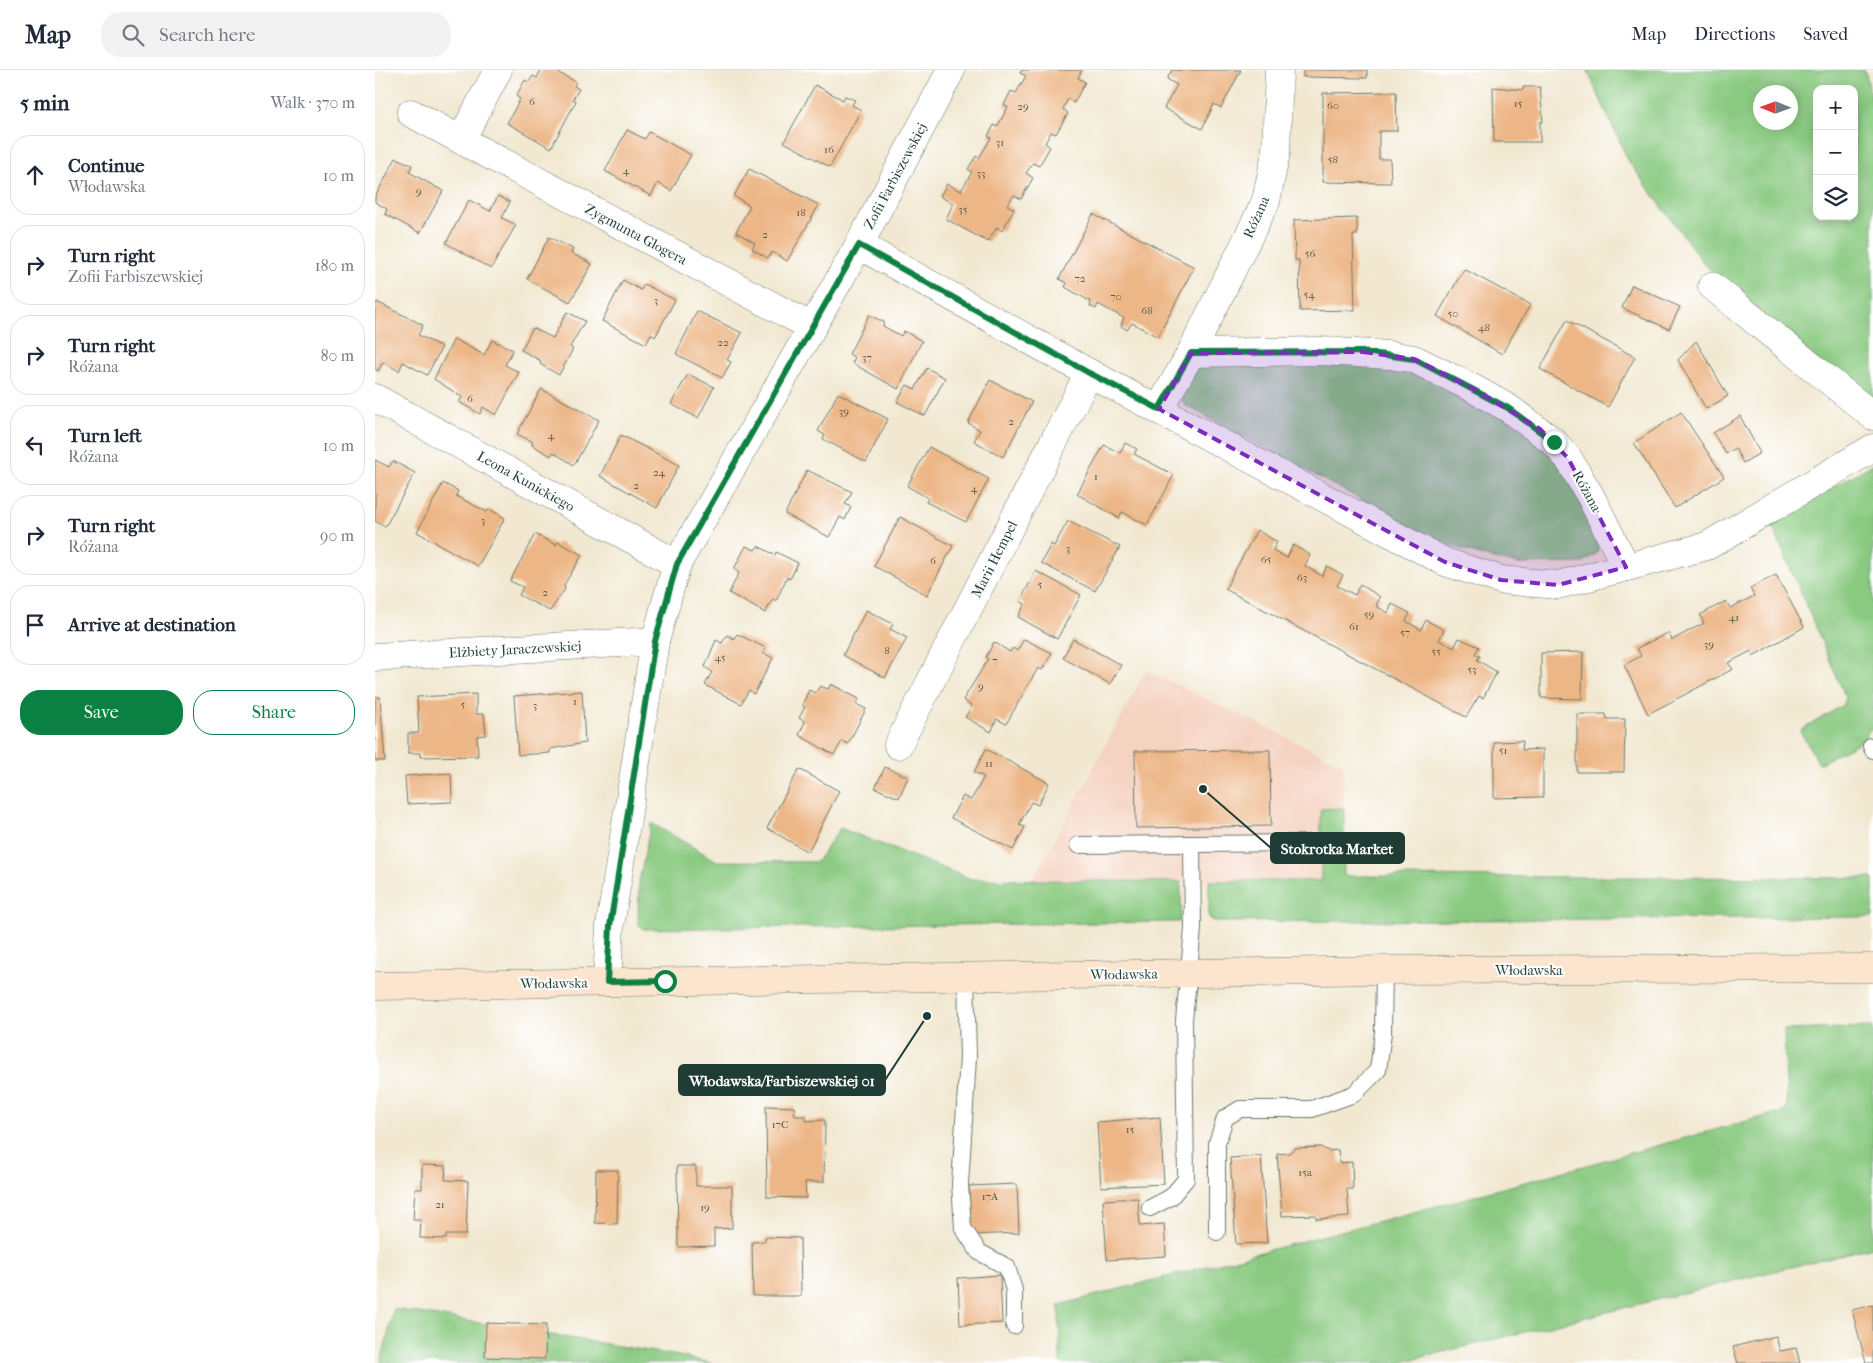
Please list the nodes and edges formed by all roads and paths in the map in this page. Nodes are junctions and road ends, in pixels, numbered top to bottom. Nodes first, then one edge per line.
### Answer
1 (498, 70) edge
2 (951, 70) edge
3 (1279, 70) edge
4 (411, 113) dead end
5 (461, 140) junction
6 (859, 245) junction
7 (1712, 286) dead end
8 (812, 327) junction
9 (1191, 353) junction
10 (1089, 373) junction
11 (375, 398) edge
12 (1159, 409) junction
13 (1873, 416) edge
14 (1873, 448) edge
15 (677, 564) junction
16 (1626, 567) junction
17 (655, 641) junction
18 (375, 657) edge
19 (898, 745) dead end
20 (1308, 843) dead end
21 (1078, 845) dead end
22 (1192, 845) junction
23 (1873, 968) edge
24 (1384, 970) junction
25 (1188, 973) junction
26 (966, 975) junction
27 (607, 982) junction
28 (375, 986) edge
29 (1150, 1208) dead end
30 (1217, 1232) dead end
31 (1014, 1326) dead end

1 - 5 street
2 - 6 street, Zofii Farbiszewskiej
3 - 9 street, Różana
4 - 5 street, Zygmunta Glogera
5 - 8 street, Zygmunta Glogera
6 - 8 street, Zofii Farbiszewskiej
6 - 10 street
7 - 13 street
8 - 15 street, Zofii Farbiszewskiej
9 - 12 street, Różana
9 - 16 street, Różana
10 - 12 street
10 - 19 street, Marii Hempel
11 - 15 street, Leona Kunickiego
12 - 16 street
14 - 16 street
15 - 17 street, Zofii Farbiszewskiej
17 - 18 street, Elżbiety Jaraczewskiej
17 - 27 street, Zofii Farbiszewskiej
20 - 22 lane
21 - 22 lane
22 - 25 lane
23 - 24 main road, Włodawska
24 - 25 main road, Włodawska
24 - 30 lane
25 - 26 main road, Włodawska
25 - 29 lane
26 - 27 main road, Włodawska
26 - 31 lane
27 - 28 main road, Włodawska

